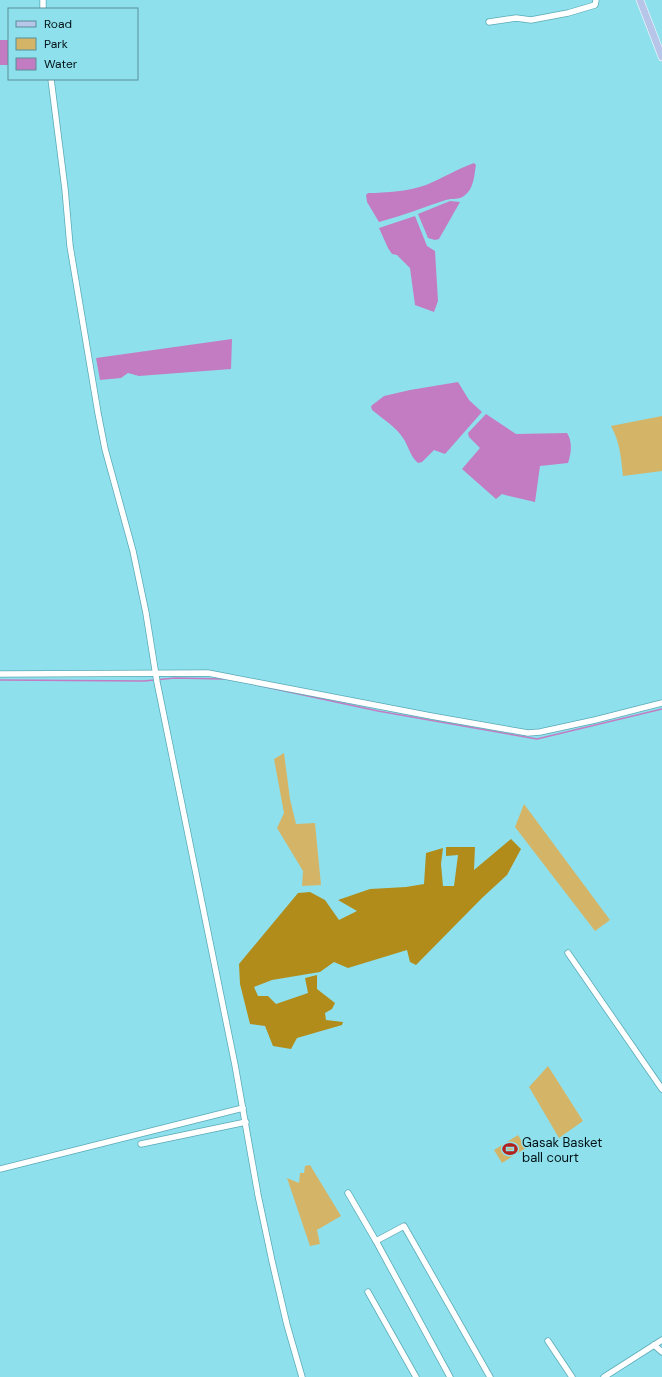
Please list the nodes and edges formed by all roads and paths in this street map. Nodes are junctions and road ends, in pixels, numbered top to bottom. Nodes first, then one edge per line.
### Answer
1 (596, 0) edge
2 (640, 0) edge
3 (489, 22) dead end
4 (662, 57) edge
5 (51, 80) edge
6 (0, 674) edge
7 (156, 677) junction
8 (662, 703) edge
9 (568, 953) dead end
10 (662, 1089) edge
11 (243, 1108) junction
12 (246, 1122) junction
13 (141, 1144) dead end
14 (0, 1169) edge
15 (348, 1193) dead end
16 (376, 1241) junction
17 (368, 1292) dead end
18 (662, 1340) edge
19 (548, 1341) dead end
20 (654, 1345) junction
21 (662, 1352) edge
22 (302, 1377) edge
23 (416, 1377) edge
24 (450, 1377) edge
25 (490, 1377) edge
26 (572, 1377) edge
27 (604, 1377) edge

1 - 3 street
2 - 4 main road
5 - 7 street
6 - 7 street
7 - 8 street
7 - 11 street
9 - 10 street
11 - 12 street
11 - 14 street
12 - 13 street
12 - 22 street
15 - 16 street
16 - 24 street
16 - 25 street
17 - 23 street
18 - 20 street
19 - 26 street
20 - 21 street
20 - 27 street

